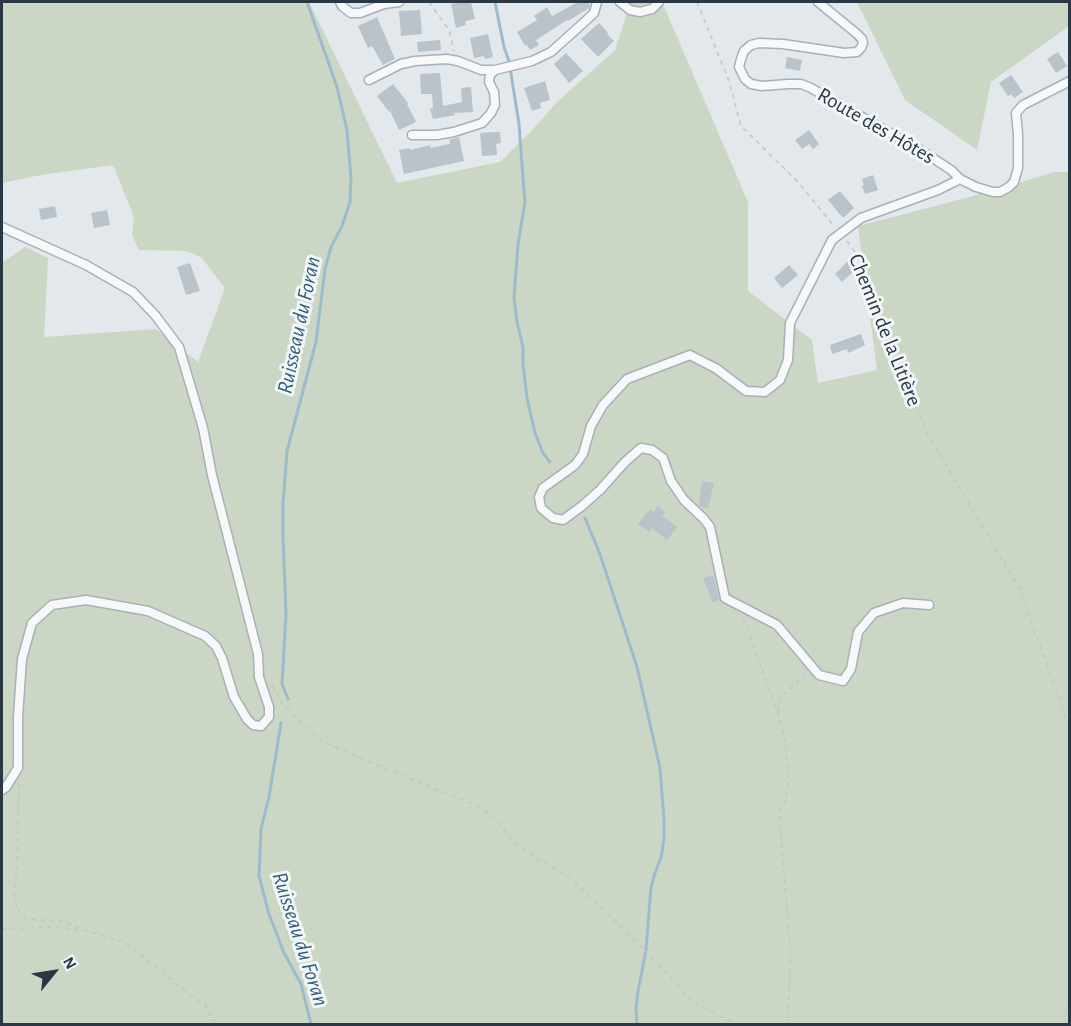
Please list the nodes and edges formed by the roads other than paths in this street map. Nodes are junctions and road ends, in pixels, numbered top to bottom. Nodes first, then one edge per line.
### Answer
1 (339, 2) edge
2 (399, 2) edge
3 (597, 2) edge
4 (620, 2) edge
5 (659, 2) edge
6 (818, 2) edge
7 (499, 69) junction
8 (369, 80) dead end
9 (1070, 81) edge
10 (412, 135) dead end
11 (960, 179) junction
12 (2, 227) edge
13 (929, 605) dead end
14 (2, 790) edge

1 - 2 street
3 - 7 street
4 - 5 street
6 - 11 street, Route des Hôtes
7 - 8 street
7 - 10 street
9 - 11 street, Route des Hôtes
11 - 13 street
12 - 14 street

